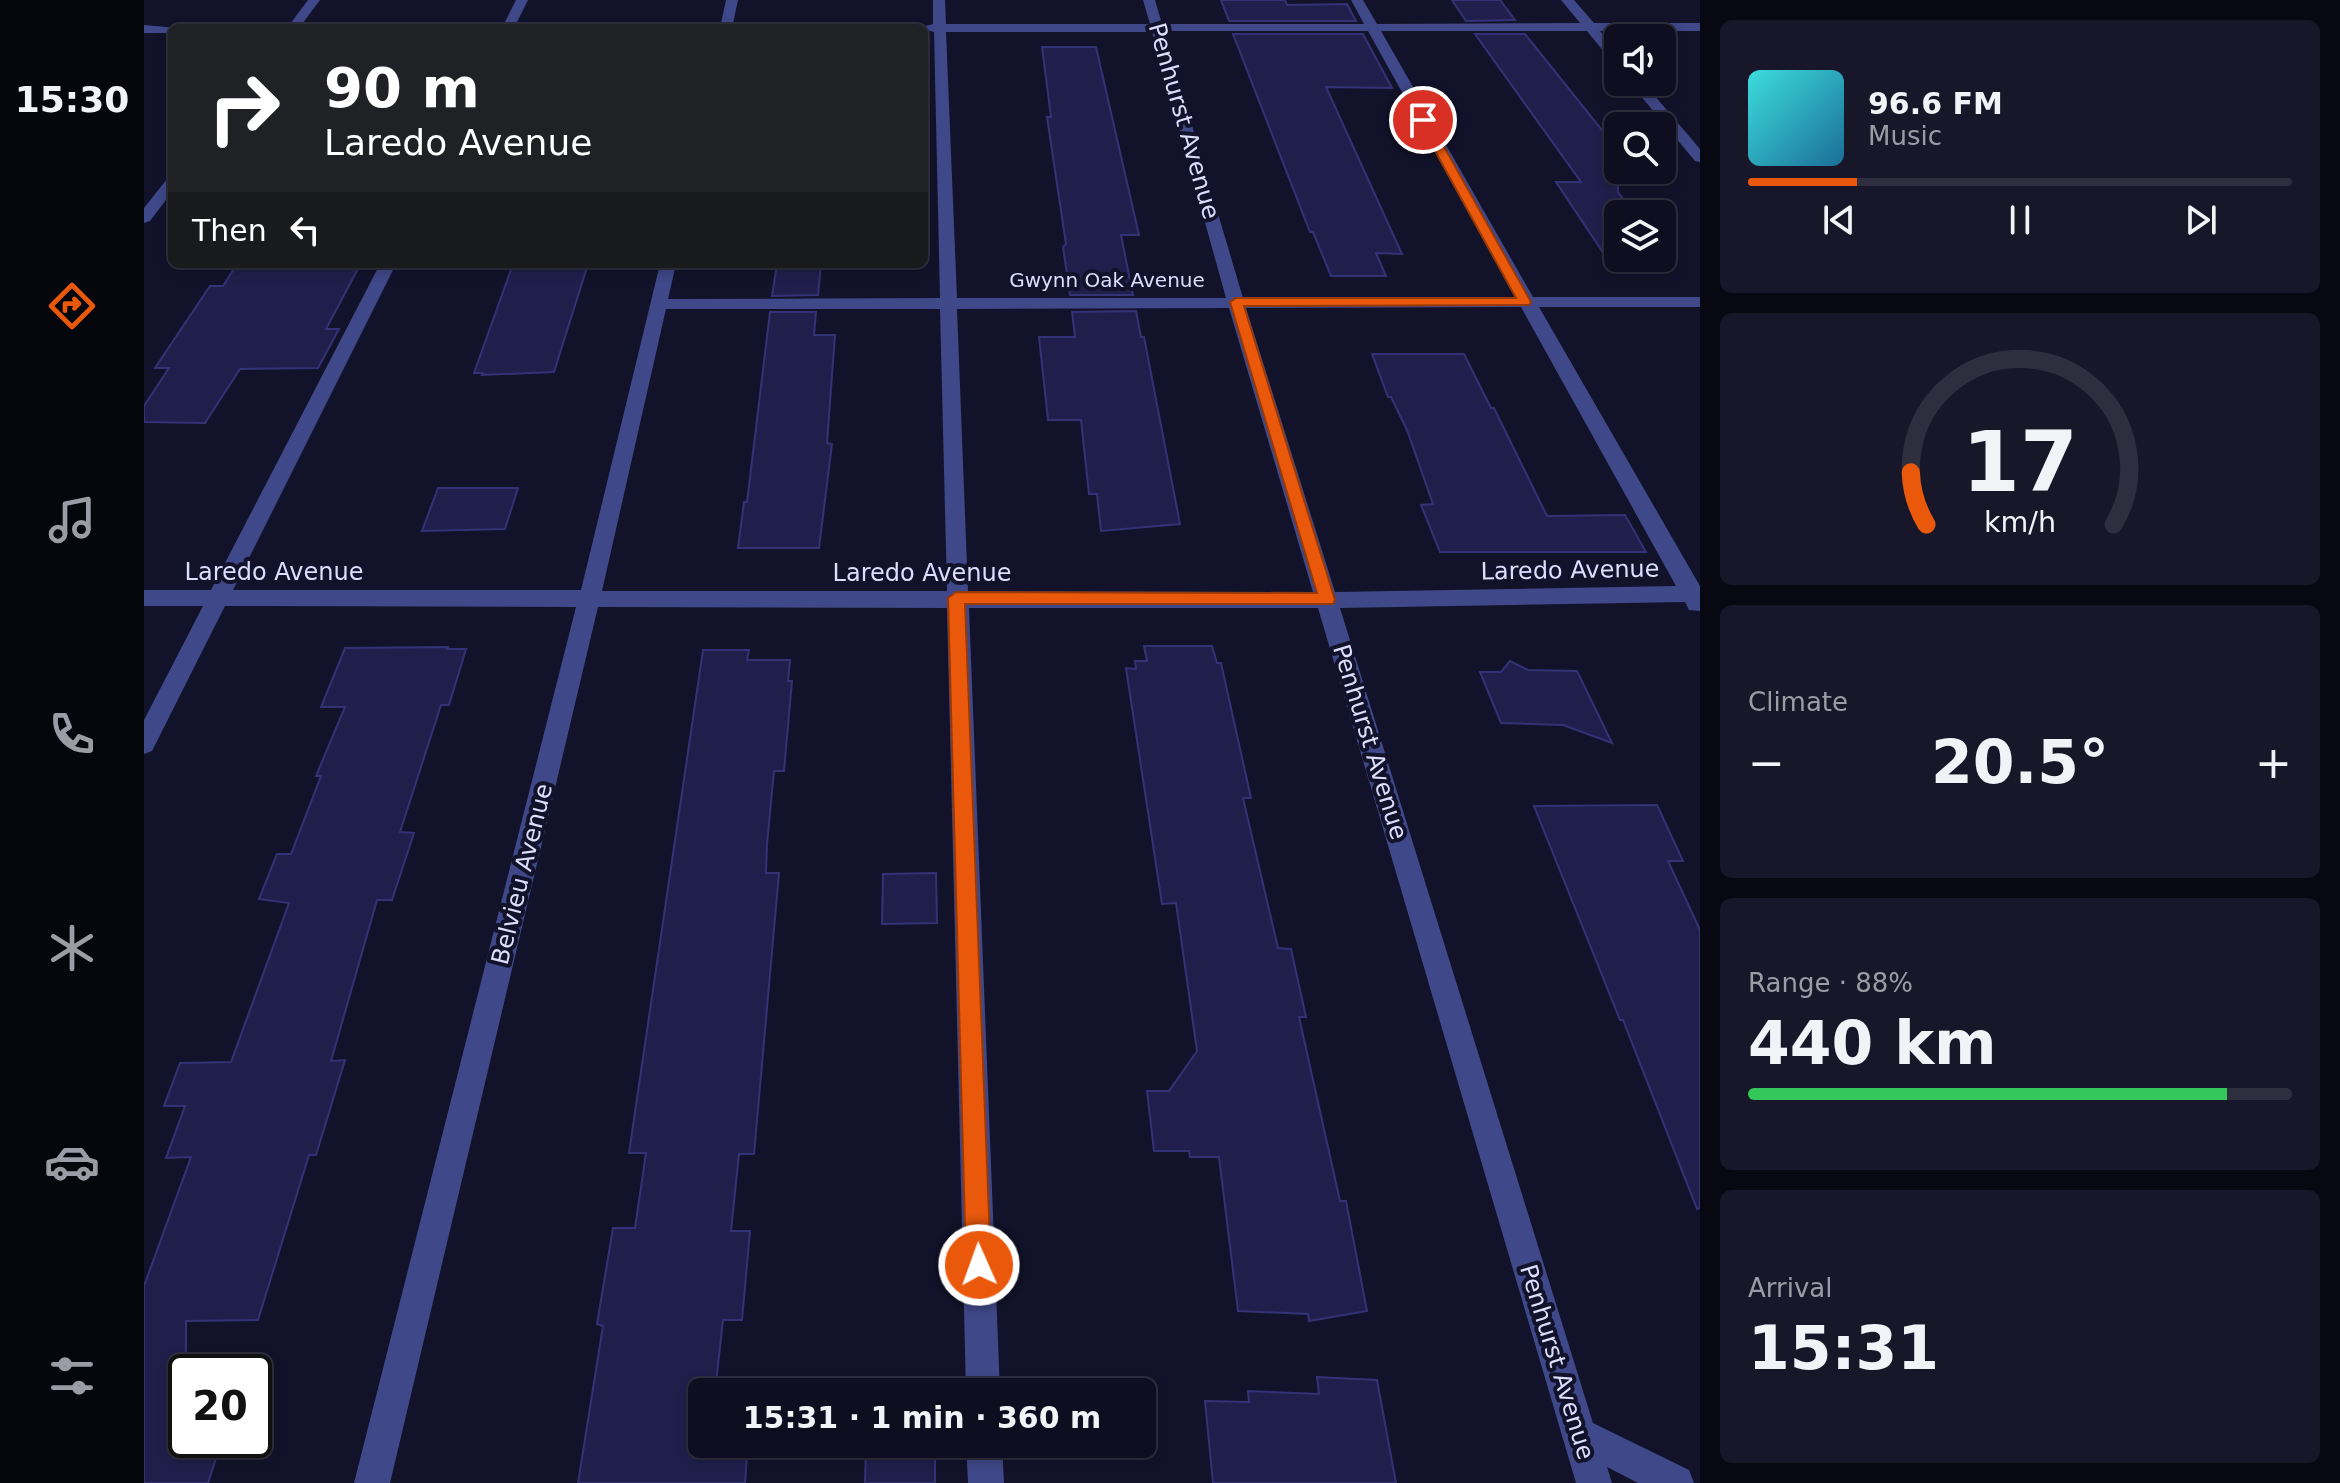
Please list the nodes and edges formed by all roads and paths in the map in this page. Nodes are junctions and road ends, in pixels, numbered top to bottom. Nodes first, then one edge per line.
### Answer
1 (314, 0) edge
2 (522, 0) edge
3 (732, 0) edge
4 (939, 0) edge
5 (1149, 0) edge
6 (1357, 0) edge
7 (1567, 0) edge
8 (296, 24) edge
9 (510, 24) edge
10 (727, 24) edge
11 (1700, 27) edge
12 (932, 28) edge
13 (1157, 28) junction
14 (1372, 28) junction
15 (1591, 28) junction
16 (144, 29) edge
17 (168, 29) edge
18 (1604, 43) edge
19 (1648, 96) edge
20 (1700, 158) edge
21 (168, 187) edge
22 (144, 218) edge
23 (386, 268) edge
24 (667, 268) edge
25 (1236, 302) junction
26 (1525, 302) junction
27 (1700, 302) edge
28 (948, 303) junction
29 (658, 304) junction
30 (220, 597) junction
31 (144, 598) edge
32 (956, 598) junction
33 (589, 599) junction
34 (1697, 599) edge
35 (1327, 600) junction
36 (144, 744) edge
37 (983, 1378) edge
38 (1580, 1435) junction
39 (985, 1458) edge
40 (372, 1483) edge
41 (986, 1483) edge
42 (1594, 1483) edge
43 (1676, 1483) edge

1 - 8 street
2 - 9 street
3 - 10 street
4 - 12 street
5 - 13 street, Penhurst Avenue
6 - 14 street
7 - 15 street
11 - 15 street
12 - 13 street
12 - 28 street
13 - 14 street
13 - 25 street, Penhurst Avenue
14 - 15 street
14 - 26 street
15 - 18 street
16 - 17 street
19 - 20 street
21 - 22 street
23 - 30 street
24 - 29 street, Belvieu Avenue
25 - 26 street, Gwynn Oak Avenue
25 - 28 street, Gwynn Oak Avenue
25 - 35 street, Penhurst Avenue
26 - 27 street, Gwynn Oak Avenue
26 - 34 street
28 - 29 street, Gwynn Oak Avenue
28 - 32 street
29 - 33 street, Belvieu Avenue
30 - 31 street, Laredo Avenue
30 - 33 street, Laredo Avenue
30 - 36 street
32 - 33 street, Laredo Avenue
32 - 35 street, Laredo Avenue
32 - 37 street
33 - 40 street, Belvieu Avenue
34 - 35 street, Laredo Avenue
35 - 38 street, Penhurst Avenue
38 - 42 street, Penhurst Avenue
38 - 43 street
39 - 41 street

